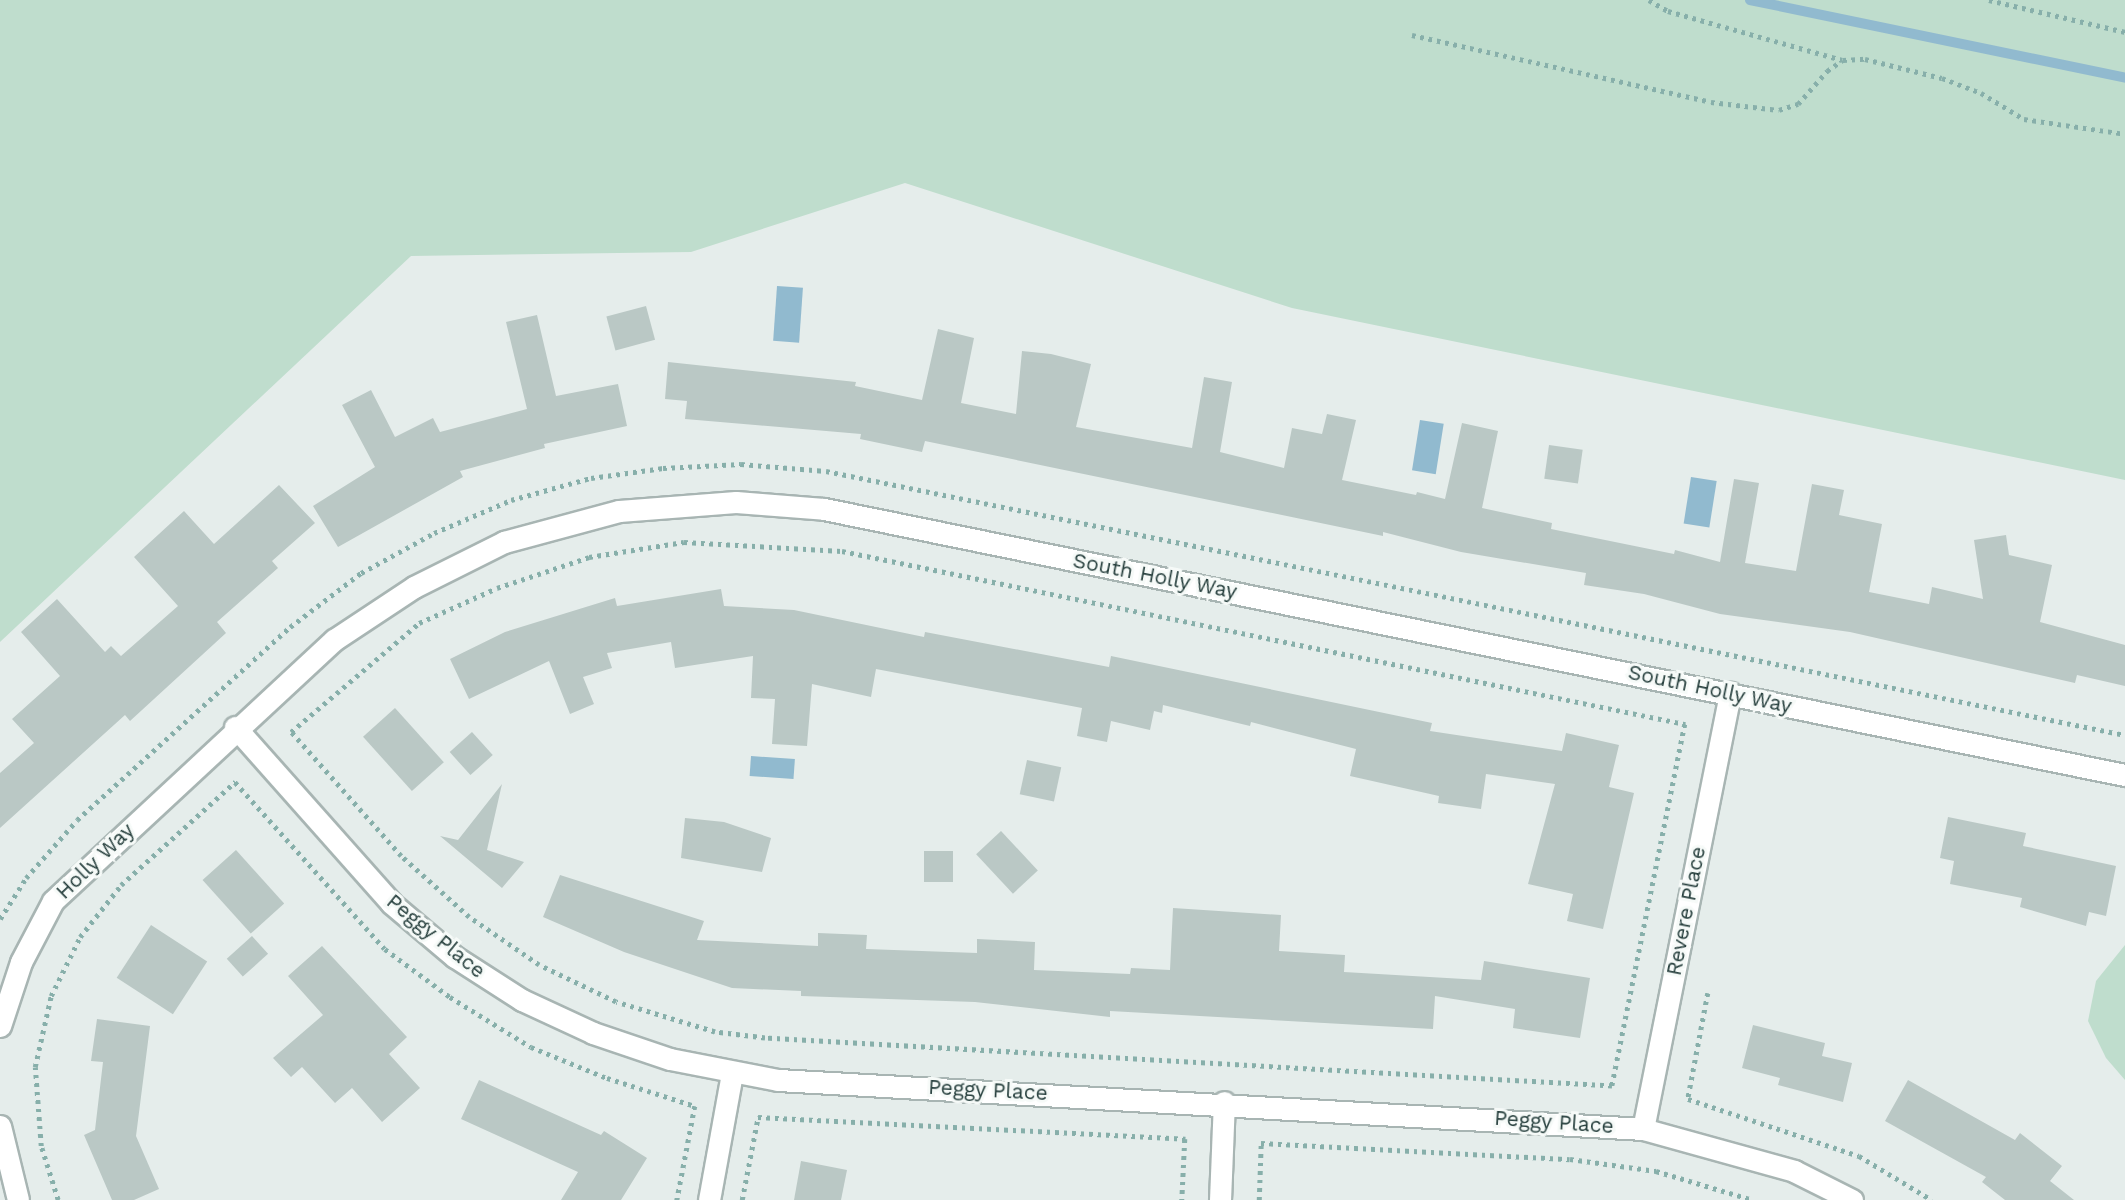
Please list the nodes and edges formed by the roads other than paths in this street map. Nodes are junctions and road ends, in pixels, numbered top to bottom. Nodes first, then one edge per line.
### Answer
1 (1730, 693) junction
2 (235, 727) junction
3 (2125, 775) edge
4 (0, 1026) edge
5 (732, 1074) junction
6 (1224, 1102) junction
7 (0, 1126) edge
8 (1643, 1129) junction
9 (18, 1200) edge
10 (709, 1200) edge
11 (1220, 1200) edge
12 (1852, 1200) edge

1 - 2 street, South Holly Way
1 - 3 street, South Holly Way
1 - 8 street, Revere Place
2 - 4 street, Holly Way
2 - 5 street, Peggy Place
5 - 6 street, Peggy Place
5 - 10 street
6 - 8 street, Peggy Place
6 - 11 street
7 - 9 street
8 - 12 street, Peggy Place

